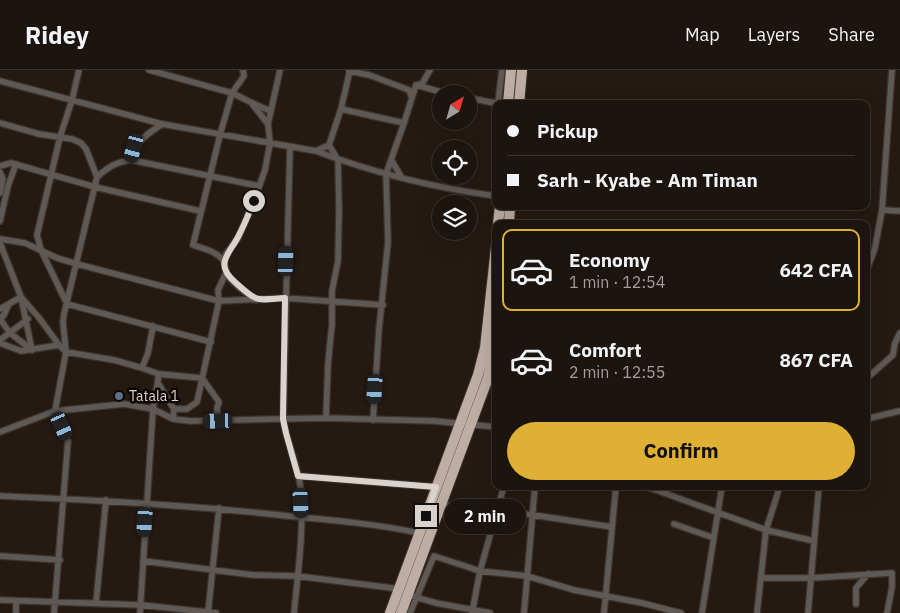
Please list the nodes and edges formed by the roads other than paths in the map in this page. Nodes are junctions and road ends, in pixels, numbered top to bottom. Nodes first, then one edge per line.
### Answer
1 (79, 70) edge
2 (149, 70) edge
3 (243, 70) edge
4 (280, 70) edge
5 (502, 70) edge
6 (511, 70) edge
7 (522, 70) edge
8 (892, 70) edge
9 (350, 71) edge
10 (429, 73) edge
11 (0, 81) edge
12 (416, 86) junction
13 (431, 90) joint
14 (232, 93) junction
15 (412, 98) junction
16 (72, 100) junction
17 (478, 100) edge
18 (499, 100) edge
19 (508, 100) edge
20 (519, 100) edge
21 (492, 102) edge
22 (253, 105) junction
23 (341, 109) junction
24 (271, 111) junction
25 (0, 122) edge
26 (404, 123) junction
27 (162, 124) junction
28 (268, 124) junction
29 (220, 136) junction
30 (60, 137) junction
31 (270, 142) junction
32 (329, 145) junction
33 (290, 147) junction
34 (316, 151) junction
35 (391, 159) junction
36 (131, 160) junction
37 (338, 160) junction
38 (16, 164) junction
39 (0, 166) edge
40 (0, 172) edge
41 (52, 174) junction
42 (386, 174) junction
43 (97, 177) junction
44 (211, 177) junction
45 (402, 178) junction
46 (3, 179) junction
47 (8, 186) junction
48 (96, 186) junction
49 (259, 186) junction
50 (0, 193) edge
51 (492, 195) edge
52 (0, 199) edge
53 (4, 206) junction
54 (882, 210) junction
55 (200, 211) junction
56 (900, 211) edge
57 (0, 221) edge
58 (37, 235) junction
59 (0, 239) edge
60 (0, 243) edge
61 (28, 244) junction
62 (41, 250) junction
63 (223, 255) junction
64 (0, 256) edge
65 (8, 261) junction
66 (870, 261) edge
67 (77, 264) junction
68 (226, 273) junction
69 (492, 284) edge
70 (22, 297) junction
71 (285, 298) junction
72 (256, 300) junction
73 (220, 301) junction
74 (332, 302) junction
75 (67, 304) junction
76 (383, 305) junction
77 (8, 306) junction
78 (0, 309) edge
79 (35, 314) junction
80 (27, 320) junction
81 (153, 326) junction
82 (10, 333) junction
83 (900, 333) edge
84 (0, 342) edge
85 (211, 342) junction
86 (59, 345) junction
87 (32, 350) junction
88 (66, 352) junction
89 (492, 359) edge
90 (142, 368) junction
91 (159, 374) junction
92 (870, 375) edge
93 (202, 378) junction
94 (158, 383) junction
95 (153, 409) junction
96 (174, 409) junction
97 (187, 409) junction
98 (55, 411) junction
99 (900, 411) edge
100 (326, 418) junction
101 (870, 418) edge
102 (174, 419) junction
103 (283, 419) junction
104 (373, 420) junction
105 (218, 421) junction
106 (190, 422) junction
107 (460, 423) junction
108 (471, 425) junction
109 (492, 427) edge
110 (0, 432) edge
111 (298, 476) junction
112 (436, 487) junction
113 (503, 490) edge
114 (535, 490) edge
115 (616, 490) edge
116 (656, 490) edge
117 (722, 490) edge
118 (779, 490) edge
119 (819, 490) edge
120 (0, 496) edge
121 (64, 499) junction
122 (106, 500) junction
123 (146, 502) junction
124 (441, 505) junction
125 (218, 508) junction
126 (498, 511) junction
127 (719, 512) junction
128 (532, 515) junction
129 (302, 517) junction
130 (674, 524) dead end
131 (612, 527) junction
132 (766, 530) junction
133 (419, 533) junction
134 (714, 538) junction
135 (814, 541) junction
136 (0, 556) edge
137 (60, 560) junction
138 (142, 561) junction
139 (212, 570) junction
140 (480, 571) junction
141 (421, 574) junction
142 (868, 574) junction
143 (297, 576) junction
144 (526, 576) junction
145 (760, 578) junction
146 (811, 578) junction
147 (408, 593) junction
148 (606, 597) junction
149 (0, 600) edge
150 (16, 601) junction
151 (56, 601) junction
152 (96, 603) junction
153 (856, 604) dead end
154 (141, 605) junction
155 (472, 611) edge
156 (16, 613) edge
157 (54, 613) edge
158 (140, 613) edge
159 (208, 613) edge
160 (216, 613) edge
161 (294, 613) edge
162 (390, 613) edge
163 (401, 613) edge
164 (410, 613) edge
165 (490, 613) edge
166 (524, 613) edge
167 (604, 613) edge
168 (681, 613) edge
169 (702, 613) edge
170 (758, 613) edge
171 (808, 613) edge
172 (887, 613) edge

1 - 16 street
2 - 14 street
3 - 14 street
4 - 24 street
5 - 18 street
6 - 19 highway
7 - 20 highway
8 - 54 street
9 - 15 street
9 - 23 street
10 - 12 street
10 - 13 street
11 - 16 street
12 - 13 street
12 - 15 street
14 - 22 street
14 - 29 street
15 - 26 street
16 - 27 street
16 - 30 street
17 - 21 street
22 - 24 street
22 - 28 street
23 - 26 street
23 - 32 street
24 - 28 street
25 - 30 street
26 - 35 street
27 - 29 street
27 - 36 street
28 - 31 street
29 - 31 street
29 - 44 street
30 - 41 street
30 - 43 street
31 - 33 street
31 - 49 street
32 - 34 street
32 - 37 street
33 - 34 street
33 - 71 street
34 - 37 street
35 - 42 street
35 - 45 street
36 - 43 street
36 - 44 street
37 - 42 street
37 - 74 street
38 - 39 street
38 - 41 street
38 - 47 street
40 - 46 street
41 - 48 street
41 - 58 street
42 - 45 street
42 - 76 street
43 - 48 street
44 - 49 street
44 - 55 street
45 - 51 street
46 - 47 street
46 - 50 street
47 - 50 street
47 - 53 street
48 - 55 street
48 - 67 street
49 - 63 street
52 - 53 street
53 - 57 street
54 - 56 street
54 - 66 street
55 - 63 street
58 - 61 street
58 - 62 street
59 - 61 street
60 - 65 street
61 - 62 street
62 - 67 street
62 - 75 street
63 - 68 street
64 - 65 street
65 - 70 street
67 - 73 street
67 - 75 street
68 - 72 street
68 - 73 street
69 - 107 highway
70 - 77 street
70 - 79 street
70 - 80 street
71 - 72 street
71 - 74 street
71 - 103 street
72 - 73 street
73 - 85 street
74 - 76 street
74 - 100 street
75 - 81 street
75 - 88 street
76 - 104 street
77 - 78 street
77 - 82 street
79 - 80 street
79 - 86 street
80 - 82 street
80 - 87 street
81 - 85 street
81 - 90 street
82 - 84 street
82 - 87 street
83 - 92 street
84 - 87 street
85 - 93 street
86 - 87 street
86 - 88 street
88 - 90 street
88 - 98 street
89 - 108 highway
90 - 91 street
91 - 93 street
91 - 94 street
93 - 97 street
93 - 105 street
94 - 95 street
94 - 96 street
95 - 98 street
95 - 102 street
95 - 123 street
96 - 97 street
96 - 102 street
97 - 106 street
98 - 110 street
98 - 121 street
99 - 101 street
100 - 103 street
100 - 104 street
102 - 106 street
103 - 105 street
103 - 111 street
104 - 107 street
105 - 106 street
107 - 108 street
107 - 112 highway
108 - 109 street
108 - 124 highway
111 - 112 street
111 - 129 street
112 - 133 highway
113 - 126 street
114 - 128 street
115 - 131 street
116 - 127 street
117 - 127 street
118 - 132 street
119 - 135 street
120 - 121 street
121 - 122 street
121 - 137 street
122 - 123 street
122 - 152 street
123 - 125 street
123 - 138 street
124 - 126 street
124 - 141 highway
125 - 129 street
125 - 139 street
126 - 128 street
126 - 140 street
127 - 132 street
127 - 134 street
128 - 131 street
128 - 144 street
129 - 133 street
129 - 143 street
130 - 134 street
131 - 148 street
132 - 135 street
132 - 145 street
133 - 147 highway
134 - 169 street
135 - 146 street
136 - 137 street
137 - 151 street
138 - 139 street
138 - 154 street
139 - 143 street
139 - 159 street
140 - 141 street
140 - 144 street
140 - 155 street
141 - 147 highway
142 - 146 street
142 - 153 street
142 - 172 street
143 - 147 street
143 - 161 street
144 - 148 street
144 - 166 street
145 - 146 street
145 - 170 street
146 - 171 street
147 - 155 street
147 - 162 highway
147 - 163 highway
147 - 164 street
148 - 167 street
148 - 168 street
149 - 150 street
150 - 151 street
150 - 156 street
151 - 152 street
151 - 157 street
152 - 154 street
154 - 158 street
154 - 159 street
155 - 165 street
159 - 160 street

